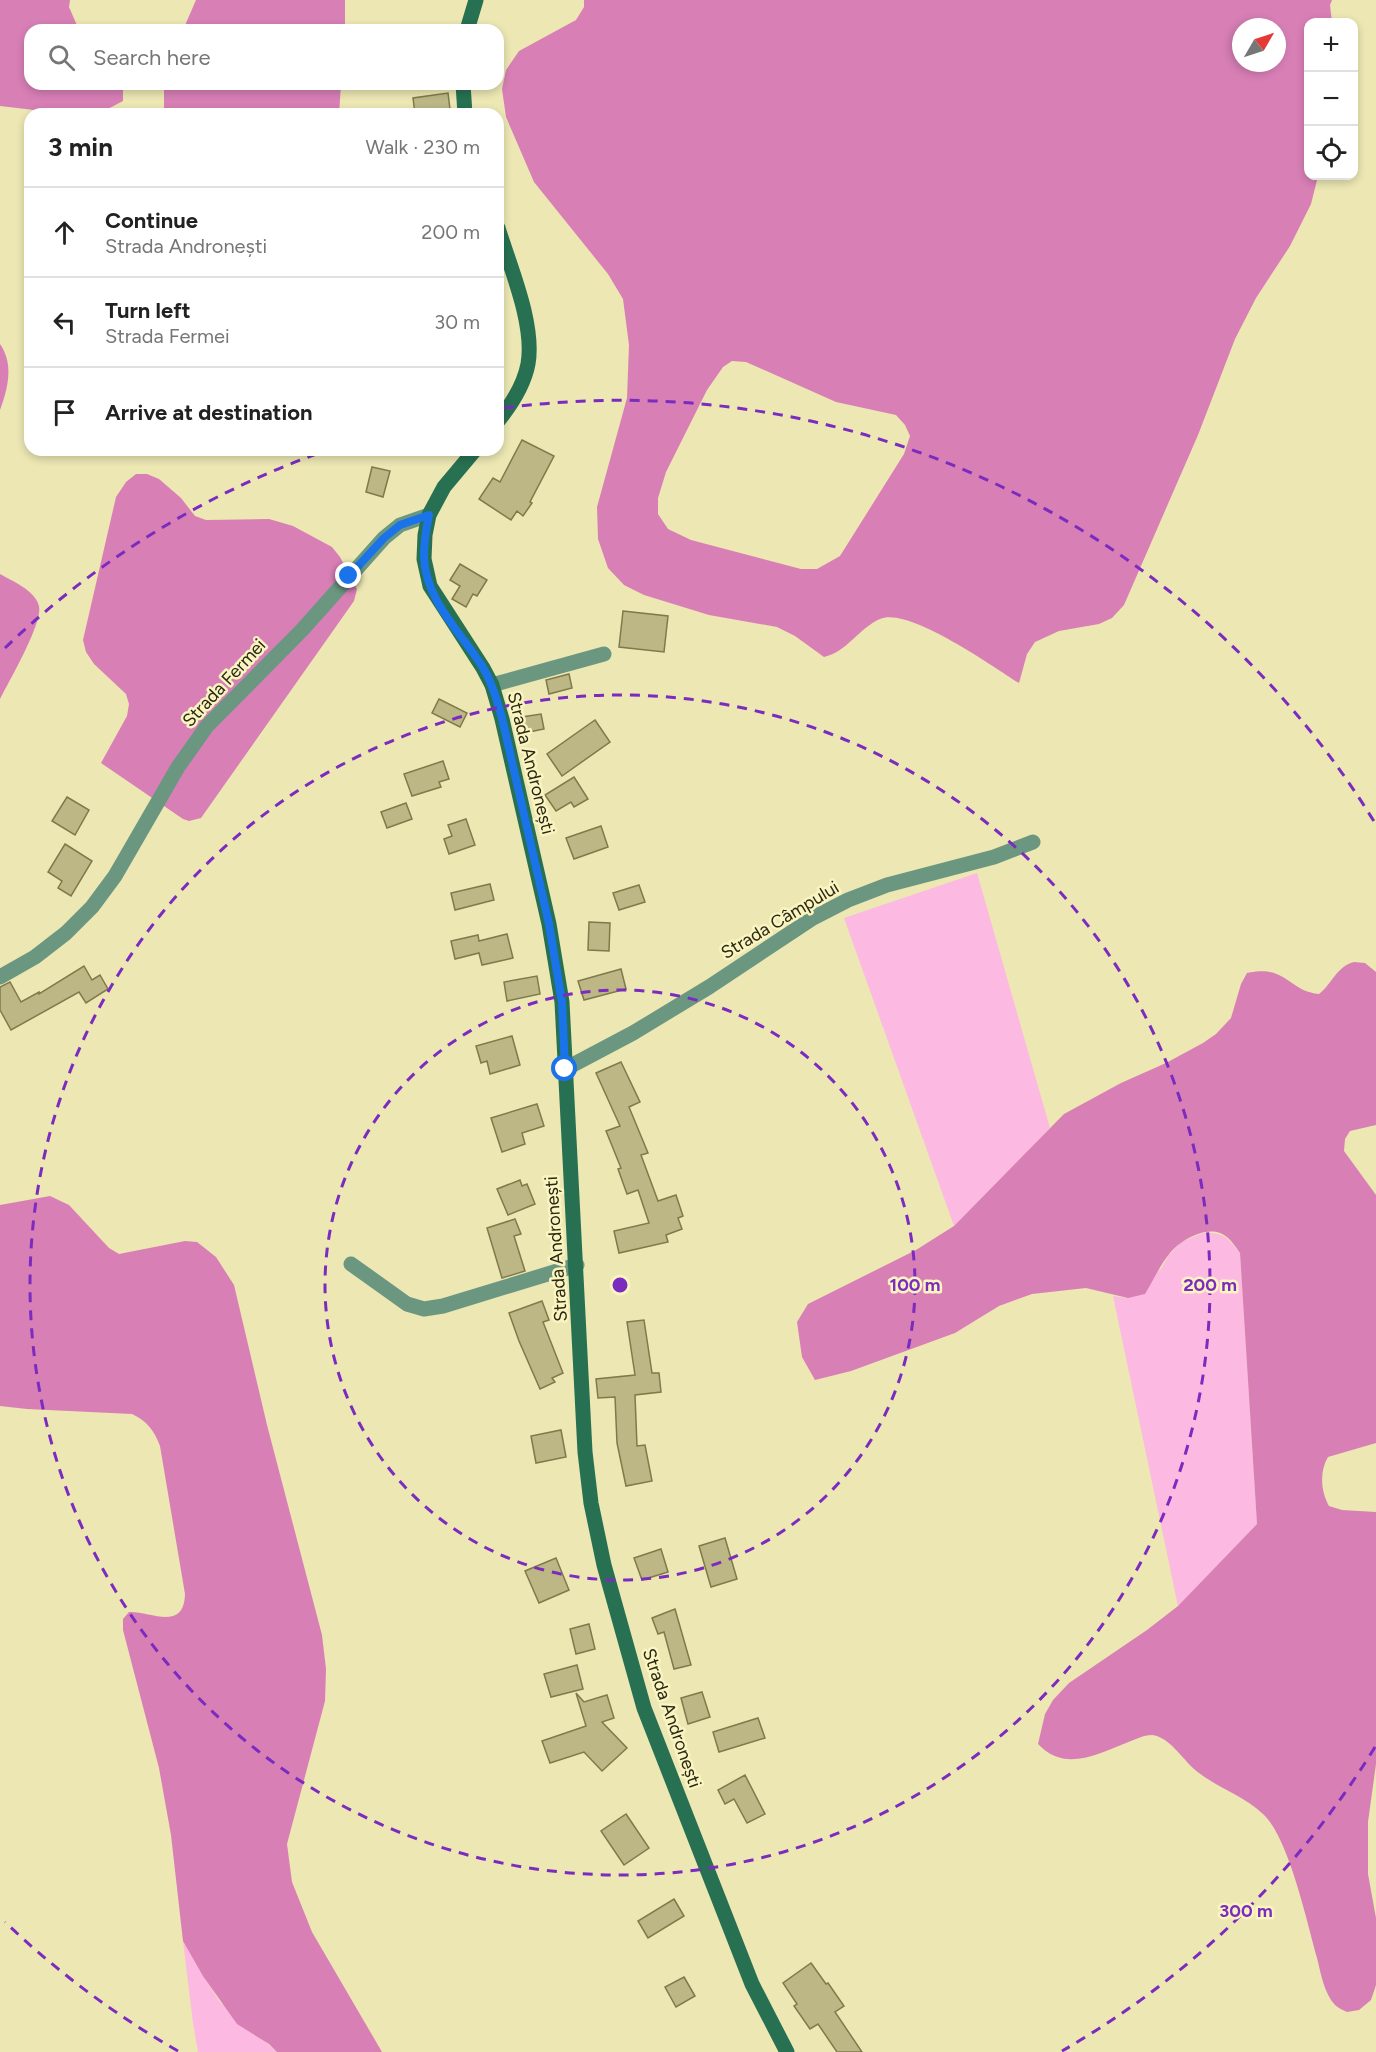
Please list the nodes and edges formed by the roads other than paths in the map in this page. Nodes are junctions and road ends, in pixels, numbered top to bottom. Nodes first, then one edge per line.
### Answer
1 (476, 0) edge
2 (469, 24) edge
3 (463, 90) edge
4 (465, 108) edge
5 (504, 248) edge
6 (504, 413) edge
7 (470, 456) edge
8 (429, 515) junction
9 (604, 654) dead end
10 (492, 685) junction
11 (1033, 842) dead end
12 (0, 976) edge
13 (565, 1069) junction
14 (351, 1264) dead end
15 (577, 1265) junction
16 (788, 2052) edge

1 - 2 street
3 - 4 street
5 - 6 street
7 - 8 street, Strada Andronești
8 - 10 street, Strada Andronești
8 - 12 street, Strada Fermei
9 - 10 street
10 - 13 street, Strada Andronești
11 - 13 street, Strada Câmpului
13 - 15 street, Strada Andronești
14 - 15 street
15 - 16 street, Strada Andronești

